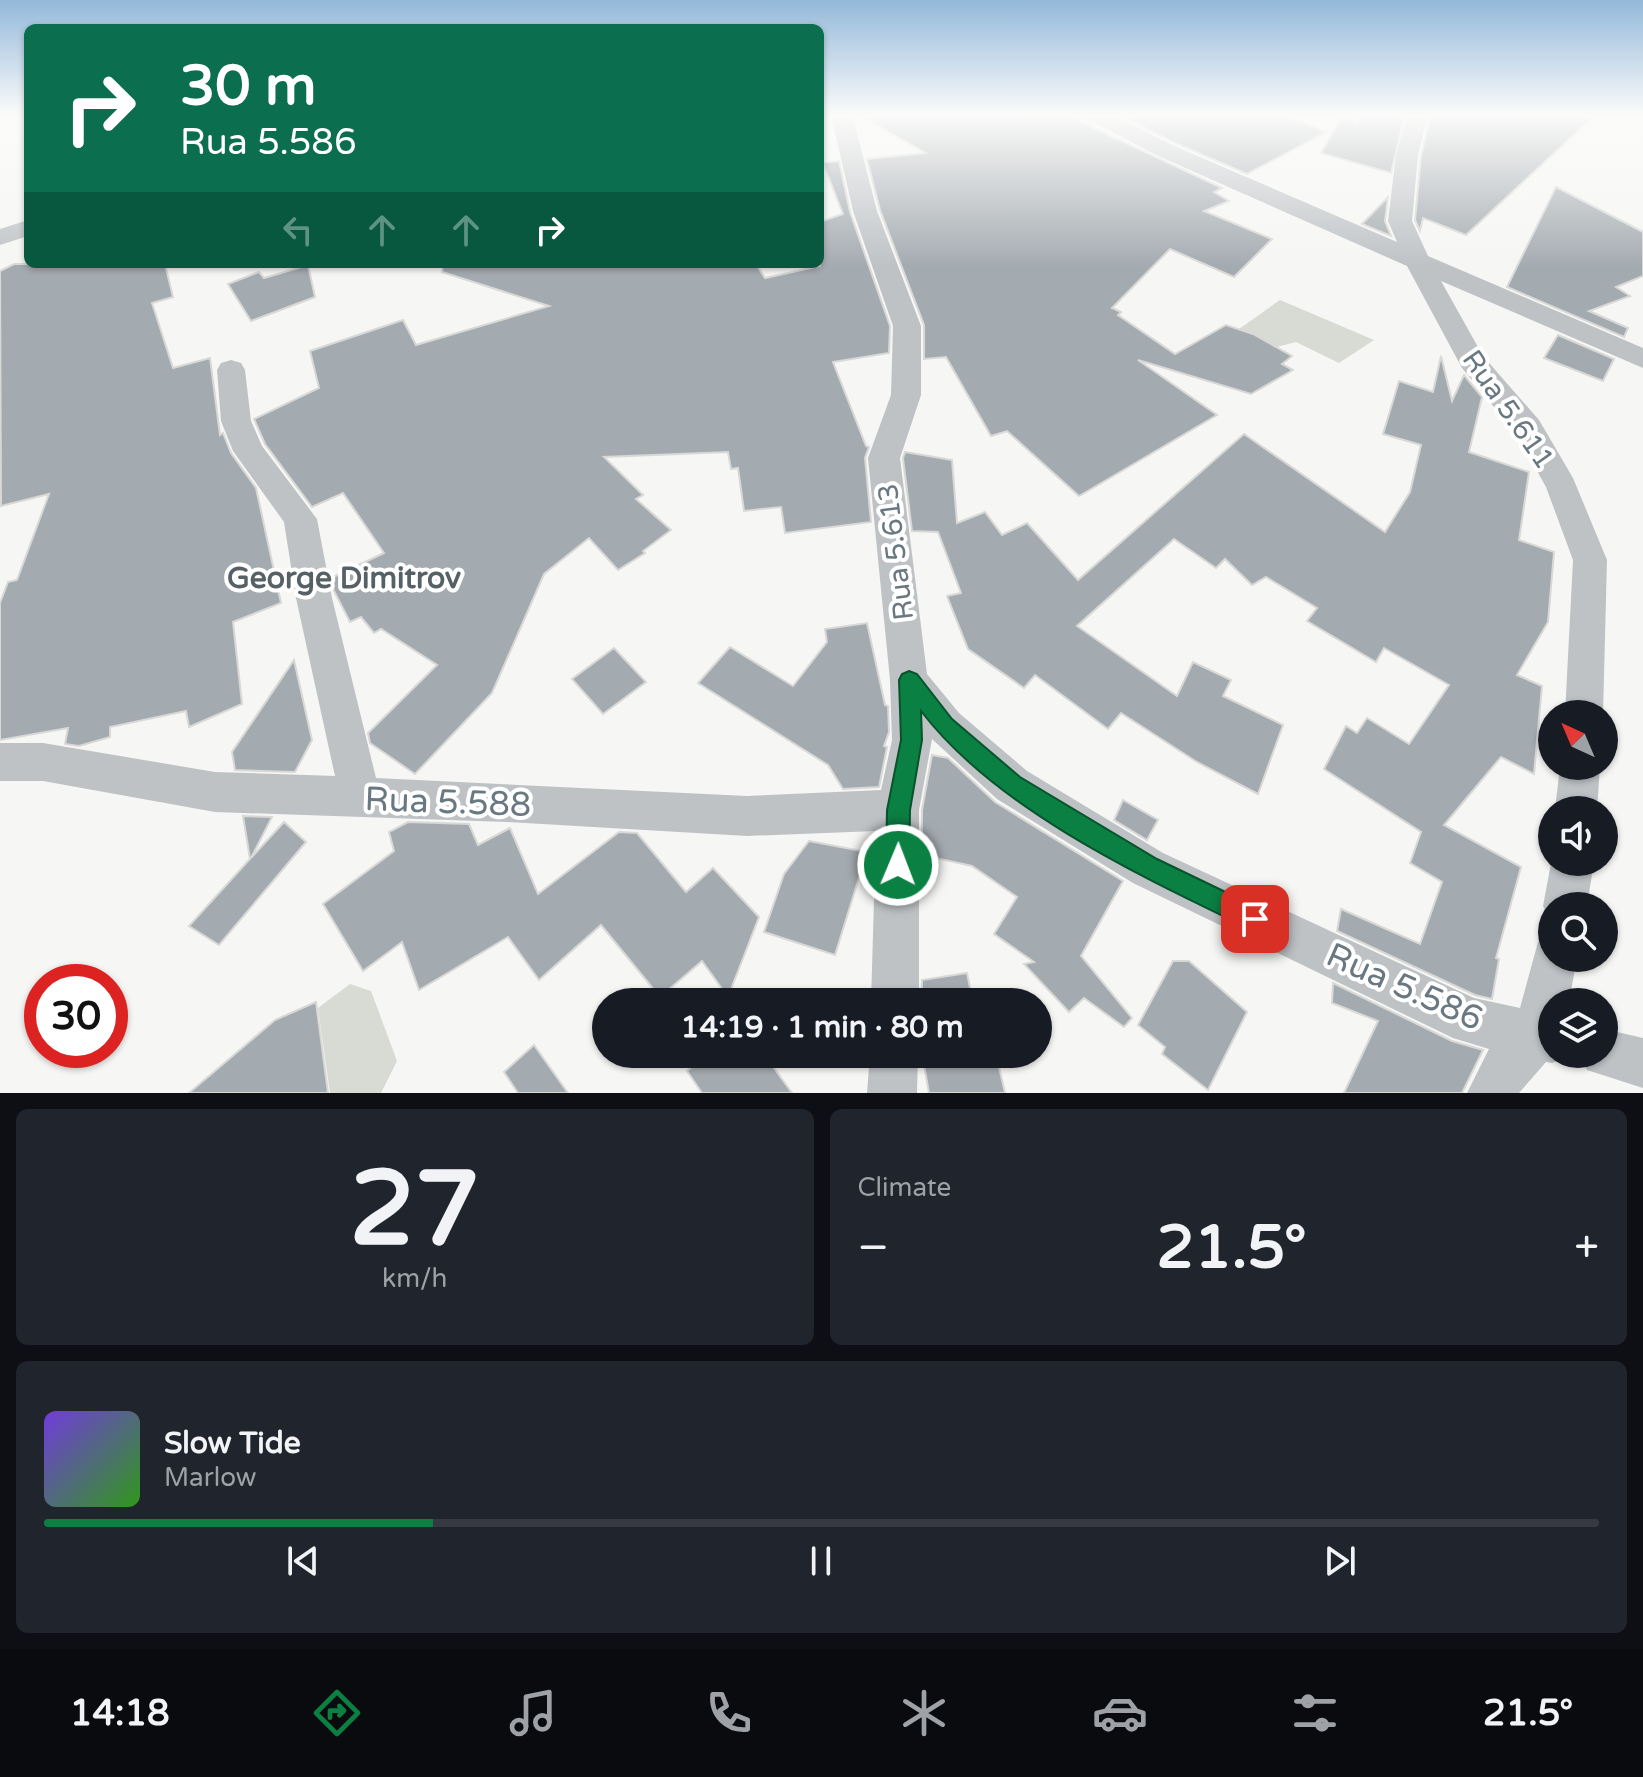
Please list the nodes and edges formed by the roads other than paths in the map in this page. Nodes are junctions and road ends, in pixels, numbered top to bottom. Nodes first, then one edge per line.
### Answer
1 (854, 165) edge
2 (1199, 165) edge
3 (1406, 165) edge
4 (24, 229) edge
5 (0, 238) edge
6 (1418, 260) junction
7 (1643, 359) edge
8 (231, 370) dead end
9 (909, 680) junction
10 (1585, 700) edge
11 (0, 762) edge
12 (360, 797) junction
13 (898, 810) junction
14 (895, 988) edge
15 (1538, 1036) edge
16 (1538, 1042) edge
17 (1618, 1057) edge
18 (1643, 1063) edge
19 (893, 1068) edge
20 (892, 1093) edge
21 (1492, 1093) edge

1 - 9 street, Rua 5.613
2 - 6 street
3 - 6 street, Rua 5.611
4 - 5 street
6 - 7 street
6 - 10 street, Rua 5.611
8 - 12 street
9 - 13 street, Rua 5.613
9 - 15 street, Rua 5.586
11 - 12 street, Rua 5.588
12 - 13 street, Rua 5.588
13 - 14 street, Rua 5.613
16 - 21 street
17 - 18 street
19 - 20 street

